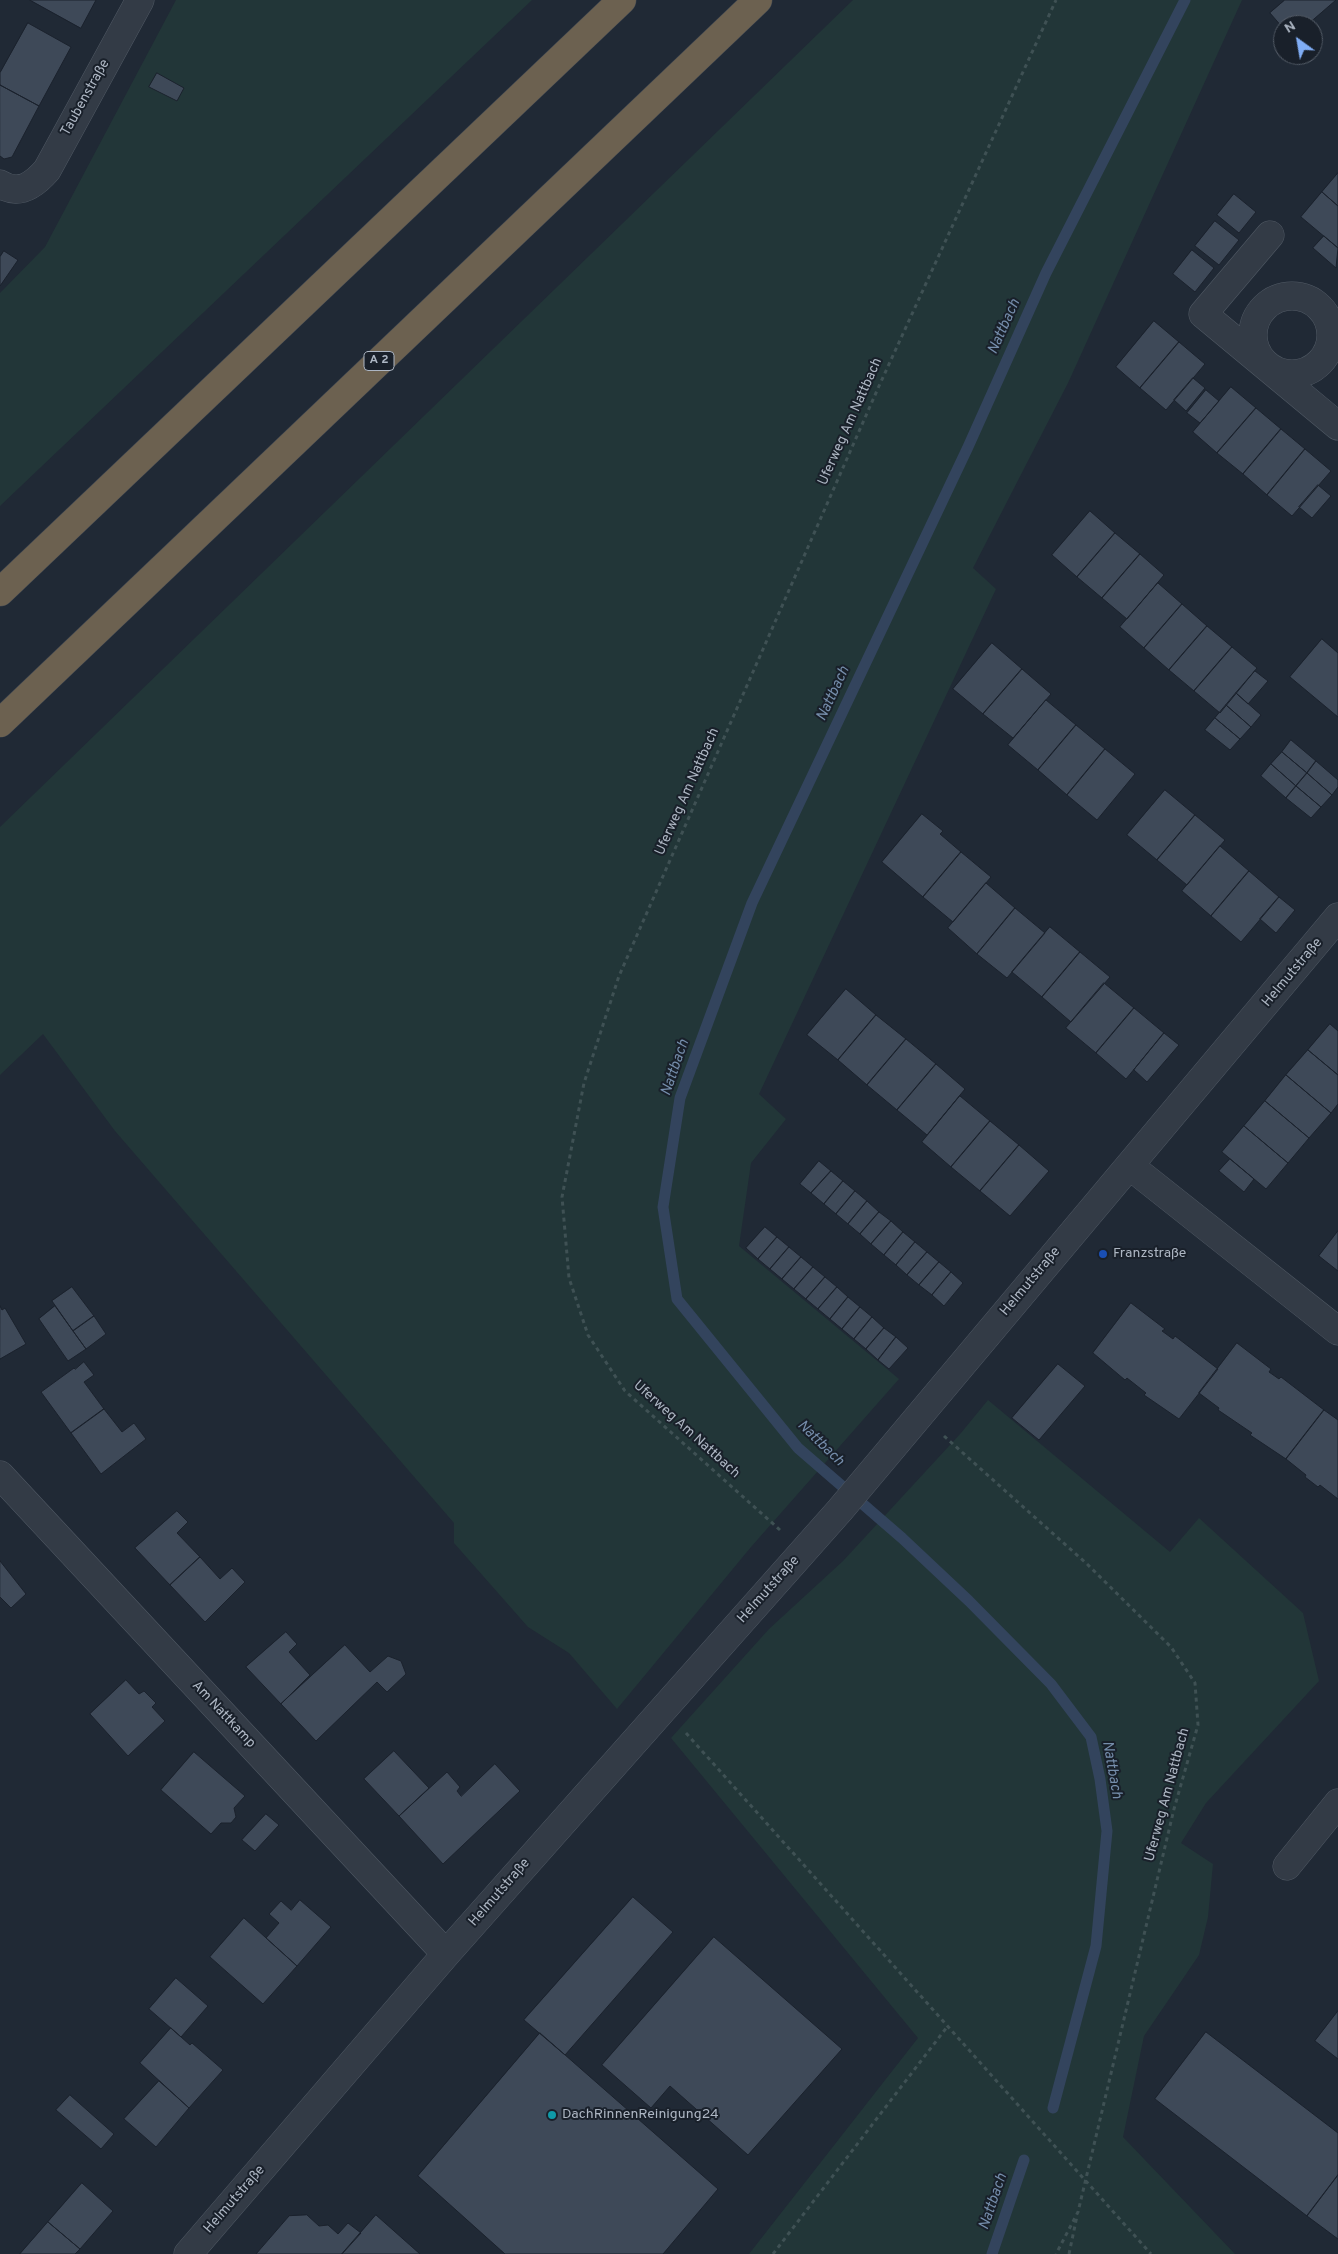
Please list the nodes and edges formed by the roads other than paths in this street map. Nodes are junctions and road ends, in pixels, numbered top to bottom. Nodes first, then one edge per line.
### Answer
1 (140, 0) edge
2 (622, 0) edge
3 (758, 0) edge
4 (12, 186) edge
5 (1270, 235) dead end
6 (1338, 426) edge
7 (0, 592) edge
8 (0, 723) edge
9 (1338, 917) edge
10 (1130, 1166) junction
11 (1338, 1331) edge
12 (0, 1475) edge
13 (1338, 1803) edge
14 (1287, 1866) dead end
15 (446, 1954) junction
16 (188, 2254) edge

1 - 4 street, Taubenstraße
2 - 7 highway
3 - 8 highway, A 2
5 - 6 street
9 - 10 street, Helmutstraße
10 - 11 street
10 - 15 street, Helmutstraße
12 - 15 street, Am Nattkamp
13 - 14 street
15 - 16 street, Helmutstraße

